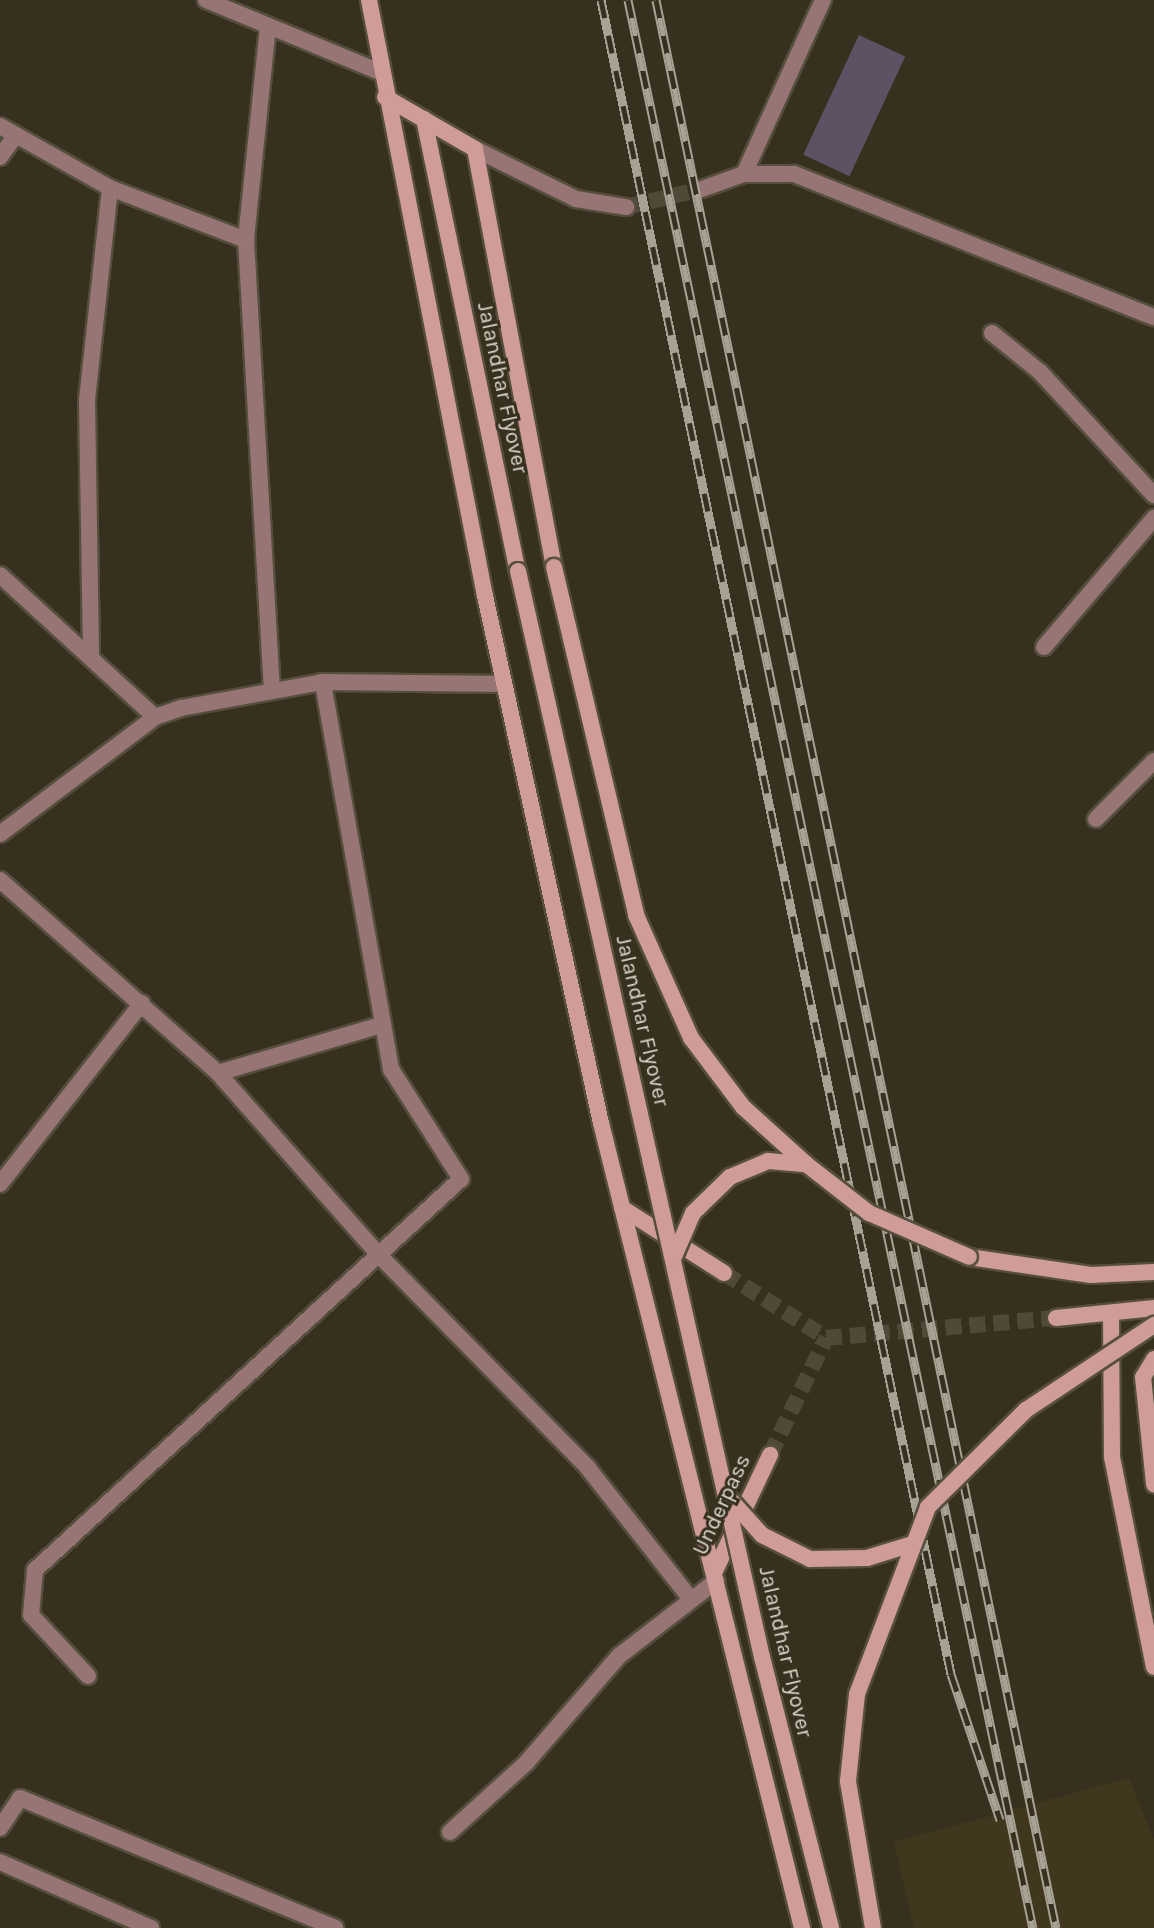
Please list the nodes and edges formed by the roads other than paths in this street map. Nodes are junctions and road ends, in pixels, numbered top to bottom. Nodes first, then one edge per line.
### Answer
1 (206, 0) edge
2 (369, 0) edge
3 (823, 0) edge
4 (268, 26) junction
5 (382, 73) junction
6 (385, 97) junction
7 (424, 119) junction
8 (0, 126) edge
9 (16, 135) junction
10 (475, 149) junction
11 (0, 157) edge
12 (744, 174) junction
13 (110, 188) junction
14 (702, 189) tunnel mouth
15 (626, 207) tunnel mouth
16 (246, 240) junction
17 (1154, 317) edge
18 (992, 333) dead end
19 (1154, 495) edge
20 (1154, 518) edge
21 (0, 575) edge
22 (1044, 647) dead end
23 (91, 655) junction
24 (323, 682) junction
25 (504, 684) junction
26 (272, 691) junction
27 (155, 717) junction
28 (1152, 767) edge
29 (1096, 819) dead end
30 (0, 834) edge
31 (0, 880) edge
32 (142, 1003) junction
33 (381, 1025) junction
34 (218, 1073) junction
35 (806, 1164) junction
36 (0, 1184) edge
37 (622, 1208) junction
38 (379, 1255) junction
39 (673, 1259) junction
40 (1154, 1272) edge
41 (724, 1273) tunnel mouth
42 (1154, 1308) edge
43 (1111, 1314) junction
44 (1056, 1318) tunnel mouth
45 (1154, 1325) edge
46 (1154, 1359) edge
47 (770, 1455) tunnel mouth
48 (1154, 1484) edge
49 (726, 1494) junction
50 (912, 1544) junction
51 (715, 1577) junction
52 (689, 1597) junction
53 (1154, 1667) edge
54 (88, 1676) dead end
55 (0, 1828) edge
56 (450, 1832) dead end
57 (0, 1862) edge
58 (151, 1928) edge
59 (335, 1928) edge
60 (802, 1928) edge
61 (831, 1928) edge
62 (873, 1928) edge

1 - 4 street
2 - 5 main road
3 - 12 street
4 - 5 street
4 - 16 street
5 - 6 main road
6 - 7 main road
6 - 25 main road
7 - 10 main road
7 - 39 main road, Jalandhar Flyover, bridge
8 - 9 street
9 - 11 street
9 - 13 street
10 - 15 street
10 - 35 main road, Jalandhar Flyover, bridge
12 - 14 street
12 - 17 street
13 - 16 street
13 - 23 street
16 - 26 street
18 - 19 street
20 - 22 street
21 - 23 street
23 - 27 street
24 - 25 street
24 - 26 street
24 - 33 street
25 - 37 main road
26 - 27 street
27 - 30 street
28 - 29 street
31 - 32 street
32 - 34 street
32 - 36 street
33 - 34 street
33 - 38 street
34 - 38 street
35 - 39 main road, bridge
35 - 40 main road, Jalandhar Flyover, bridge
37 - 41 main road
37 - 51 main road
38 - 52 street
38 - 54 street
39 - 49 main road, Jalandhar Flyover, bridge
42 - 43 main road
43 - 44 main road
43 - 53 main road
45 - 50 main road, bridge
46 - 48 main road
47 - 51 main road, Underpass
49 - 50 main road, bridge
49 - 61 main road, Jalandhar Flyover, bridge
50 - 62 main road, bridge
51 - 52 street
51 - 60 main road
52 - 56 street
55 - 59 street
57 - 58 street

